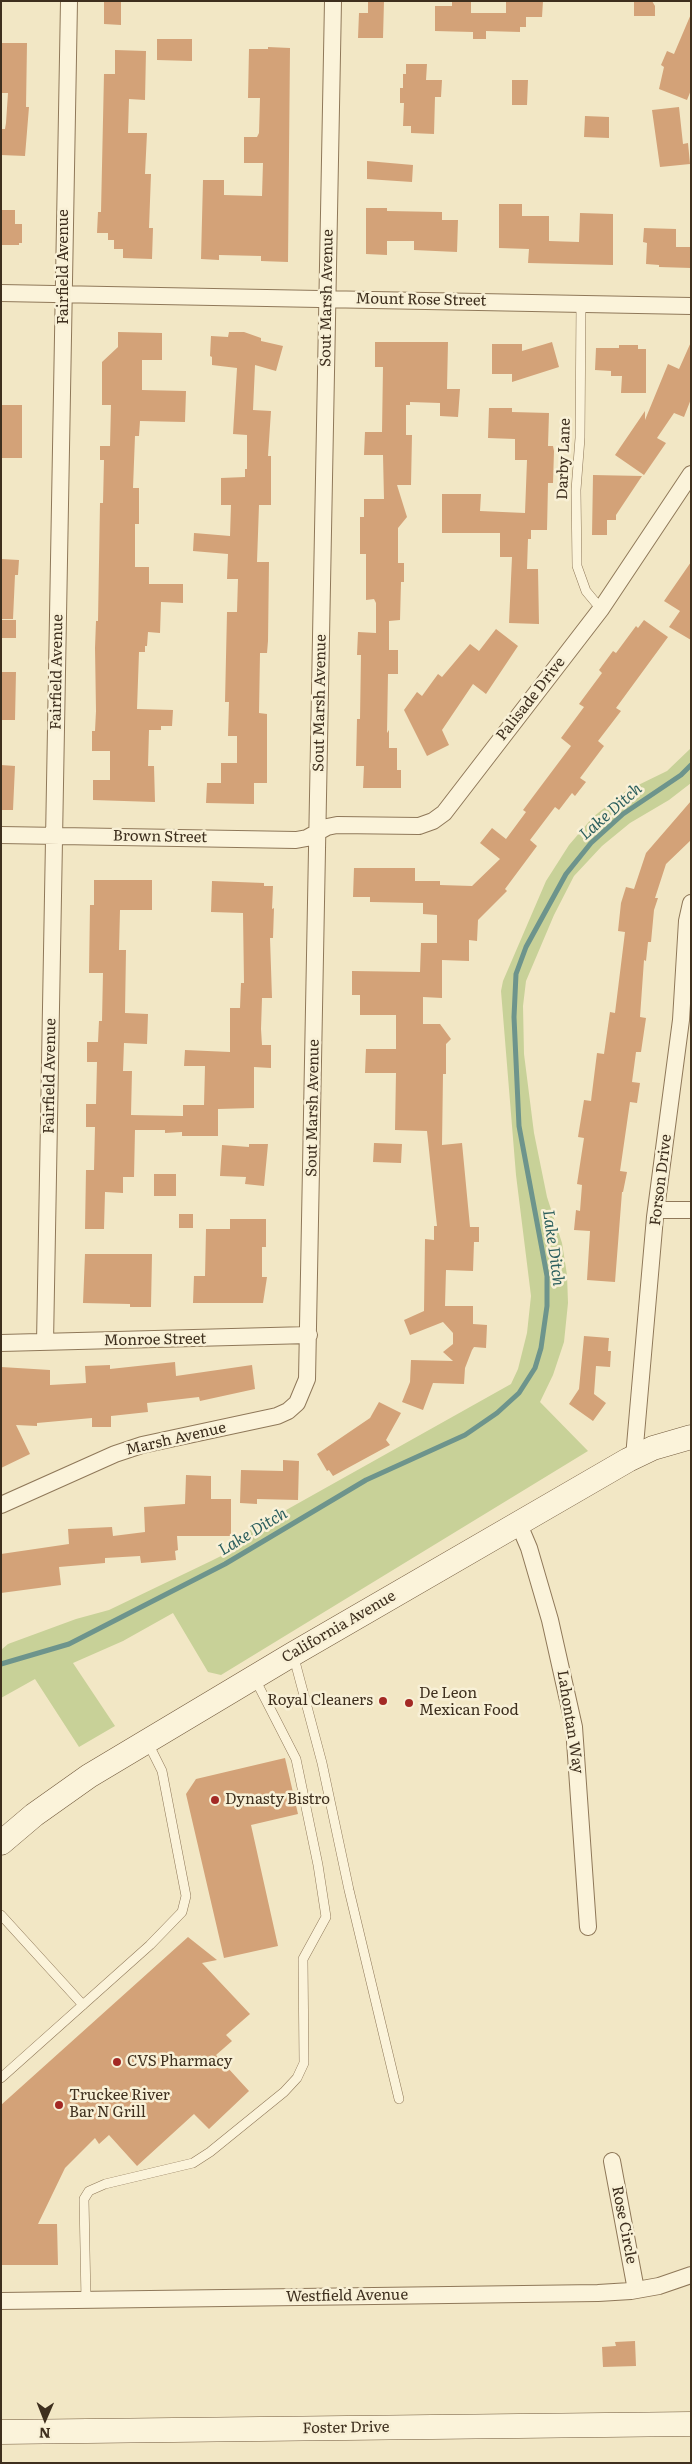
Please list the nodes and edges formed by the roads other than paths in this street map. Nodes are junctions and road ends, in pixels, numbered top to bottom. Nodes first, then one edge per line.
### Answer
1 (69, 1) edge
2 (333, 1) edge
3 (1, 293) edge
4 (64, 294) junction
5 (327, 298) junction
6 (581, 304) junction
7 (691, 306) edge
8 (691, 474) edge
9 (601, 609) junction
10 (317, 833) junction
11 (1, 835) edge
12 (54, 836) junction
13 (691, 904) edge
14 (685, 1035) edge
15 (656, 1210) junction
16 (691, 1210) edge
17 (309, 1336) junction
18 (45, 1342) junction
19 (1, 1343) edge
20 (297, 1403) joint
21 (691, 1437) edge
22 (634, 1457) junction
23 (1, 1505) edge
24 (518, 1522) junction
25 (293, 1654) junction
26 (254, 1677) junction
27 (147, 1741) junction
28 (1, 1843) edge
29 (1, 1915) edge
30 (588, 1927) dead end
31 (82, 2006) junction
32 (1, 2078) edge
33 (399, 2098) dead end
34 (612, 2161) dead end
35 (691, 2275) edge
36 (636, 2290) junction
37 (86, 2300) junction
38 (1, 2301) edge
39 (691, 2424) edge
40 (1, 2432) edge

1 - 4 street, Fairfield Avenue
2 - 5 street, Sout Marsh Avenue
3 - 4 street, Mount Rose Street
4 - 5 street, Mount Rose Street
4 - 12 street, Fairfield Avenue
5 - 6 street, Mount Rose Street
5 - 10 street, Sout Marsh Avenue
6 - 7 street, Mount Rose Street
6 - 9 lane, Darby Lane
8 - 9 street, Palisade Drive
9 - 10 street, Palisade Drive
10 - 12 street, Brown Street
10 - 17 street, Sout Marsh Avenue
11 - 12 street, Brown Street
12 - 18 street, Fairfield Avenue
13 - 14 street, Forson Drive
14 - 15 street, Forson Drive
15 - 16 street
15 - 22 street, Forson Drive
17 - 18 street, Monroe Street
17 - 20 street, Sout Marsh Avenue
18 - 19 street, Monroe Street
20 - 23 street, Marsh Avenue
21 - 22 main road, California Avenue
22 - 24 main road, California Avenue
24 - 25 main road, California Avenue
24 - 30 street, Lahontan Way
25 - 26 main road, California Avenue
25 - 33 lane
26 - 27 main road, California Avenue
26 - 37 lane
27 - 28 main road, California Avenue
27 - 31 lane
29 - 31 lane
31 - 32 lane
34 - 36 street, Rose Circle
35 - 36 street, Westfield Avenue
36 - 37 street, Westfield Avenue
37 - 38 street, Westfield Avenue
39 - 40 main road, Foster Drive

